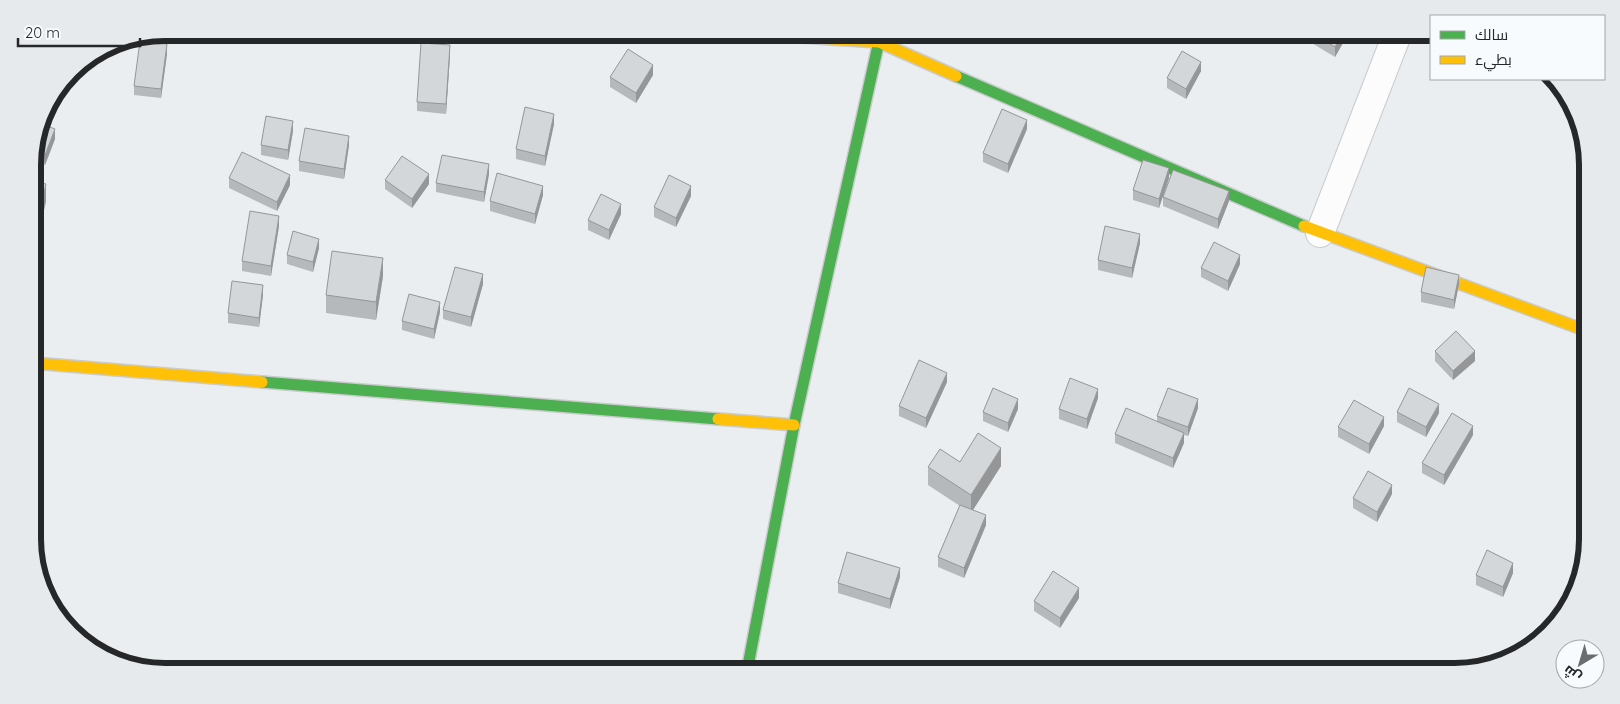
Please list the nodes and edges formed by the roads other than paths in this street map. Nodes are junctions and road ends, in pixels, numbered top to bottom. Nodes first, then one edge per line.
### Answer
1 (879, 41) edge
2 (890, 41) edge
3 (1395, 41) edge
4 (1320, 234) junction
5 (1579, 328) edge
6 (41, 364) edge
7 (794, 425) junction
8 (749, 663) edge

1 - 7 street
2 - 4 street
3 - 4 street
4 - 5 street
6 - 7 street
7 - 8 street

